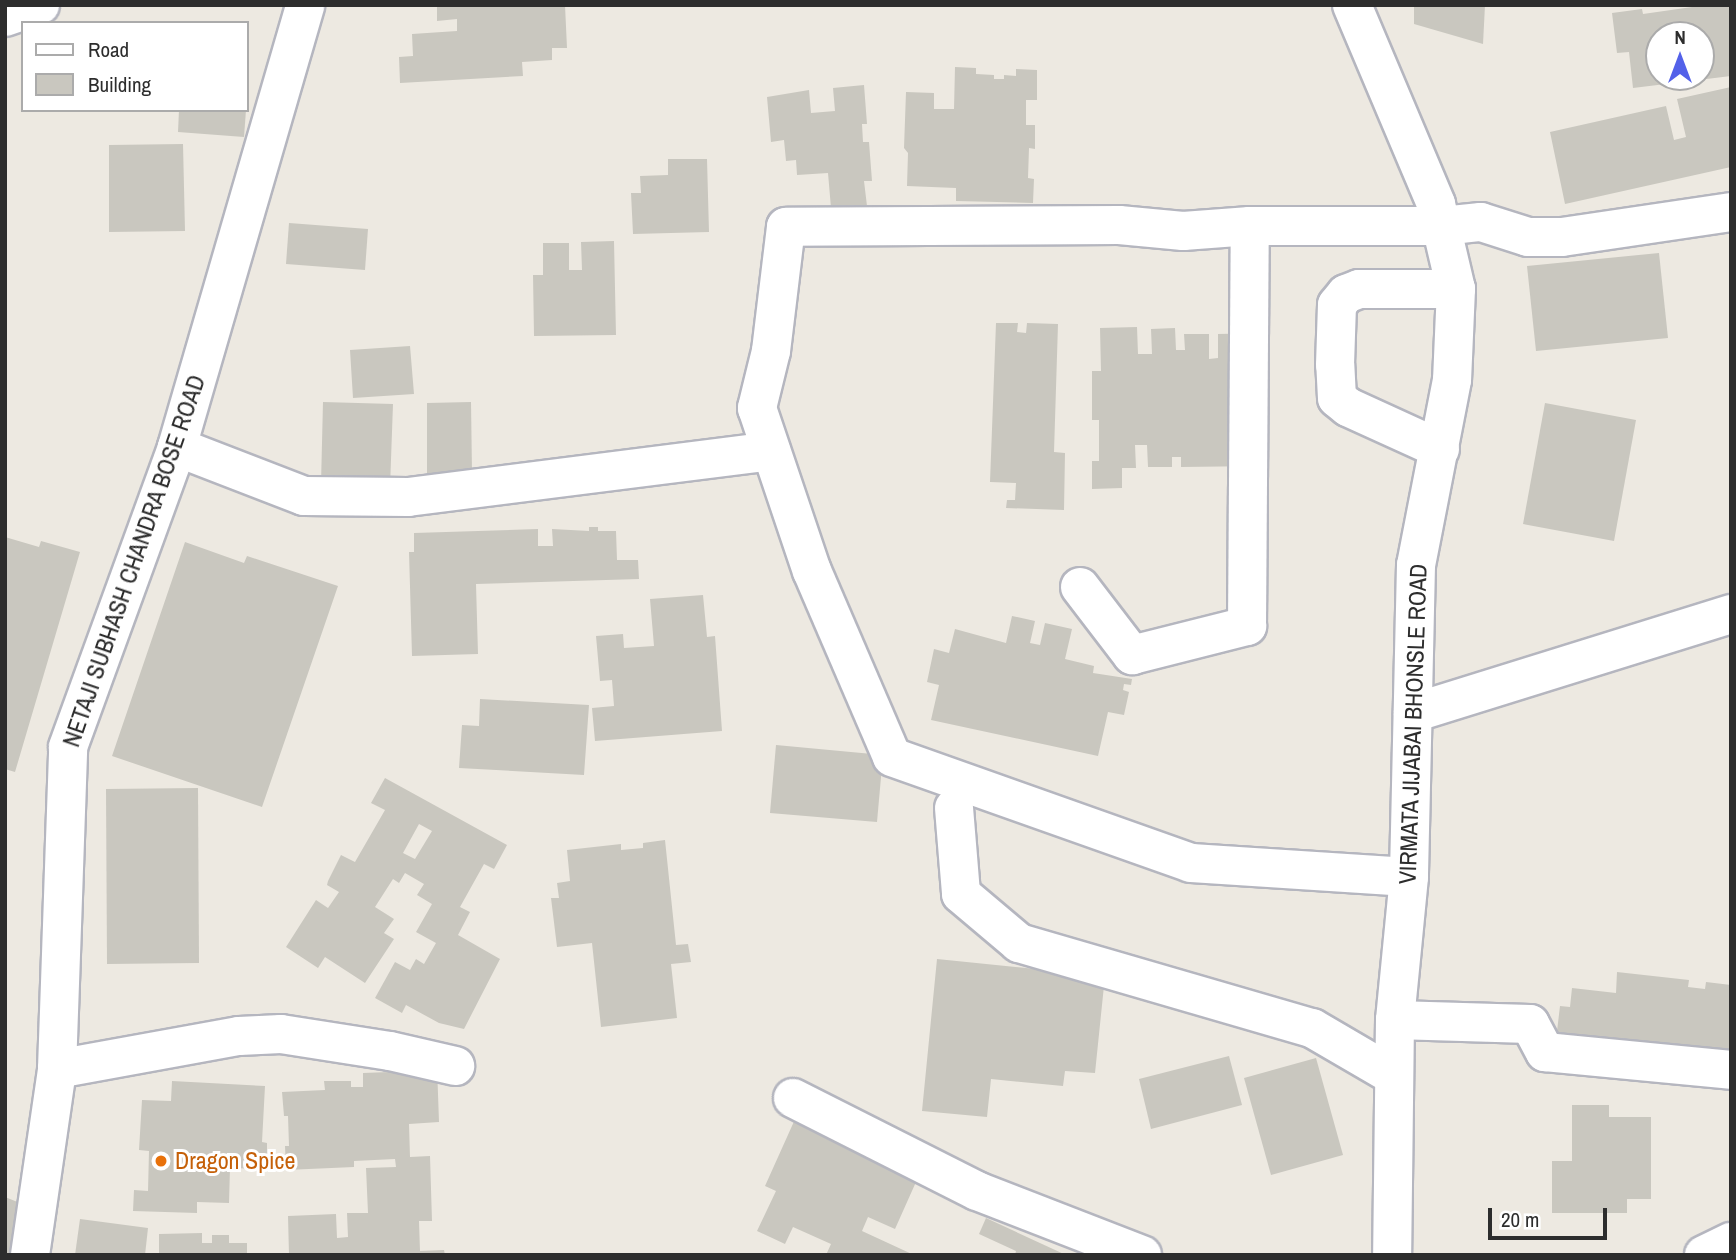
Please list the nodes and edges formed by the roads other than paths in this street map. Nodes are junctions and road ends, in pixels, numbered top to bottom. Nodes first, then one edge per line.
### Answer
1 (40, 5) edge
2 (305, 5) edge
3 (1352, 5) edge
4 (5, 17) edge
5 (1731, 212) edge
6 (1250, 226) junction
7 (1442, 226) junction
8 (1456, 289) junction
9 (177, 447) junction
10 (1440, 449) junction
11 (771, 451) junction
12 (1080, 587) dead end
13 (1731, 614) edge
14 (1413, 713) junction
15 (954, 808) dead end
16 (1409, 877) junction
17 (1395, 1020) junction
18 (455, 1066) dead end
19 (57, 1069) junction
20 (1731, 1070) edge
21 (1394, 1076) junction
22 (793, 1098) dead end
23 (1731, 1242) edge
24 (1397, 1254) edge
25 (30, 1255) edge
26 (1142, 1255) edge
27 (1704, 1255) edge

1 - 4 street
2 - 9 street, NETAJI SUBHASH CHANDRA BOSE ROAD
3 - 7 street, VIRMATA JIJABAI BHONSLE ROAD
5 - 7 street
6 - 7 street
6 - 11 street
6 - 12 street
7 - 8 street, VIRMATA JIJABAI BHONSLE ROAD
8 - 10 street, VIRMATA JIJABAI BHONSLE ROAD
8 - 10 street
9 - 11 street
9 - 19 street, NETAJI SUBHASH CHANDRA BOSE ROAD
10 - 14 street, VIRMATA JIJABAI BHONSLE ROAD
11 - 16 street
13 - 14 street
14 - 16 street, VIRMATA JIJABAI BHONSLE ROAD
15 - 21 street
16 - 17 street, VIRMATA JIJABAI BHONSLE ROAD
17 - 20 street
17 - 21 street, VIRMATA JIJABAI BHONSLE ROAD
18 - 19 street
19 - 25 street, NETAJI SUBHASH CHANDRA BOSE ROAD
21 - 24 street, VIRMATA JIJABAI BHONSLE ROAD
22 - 26 street
23 - 27 street

